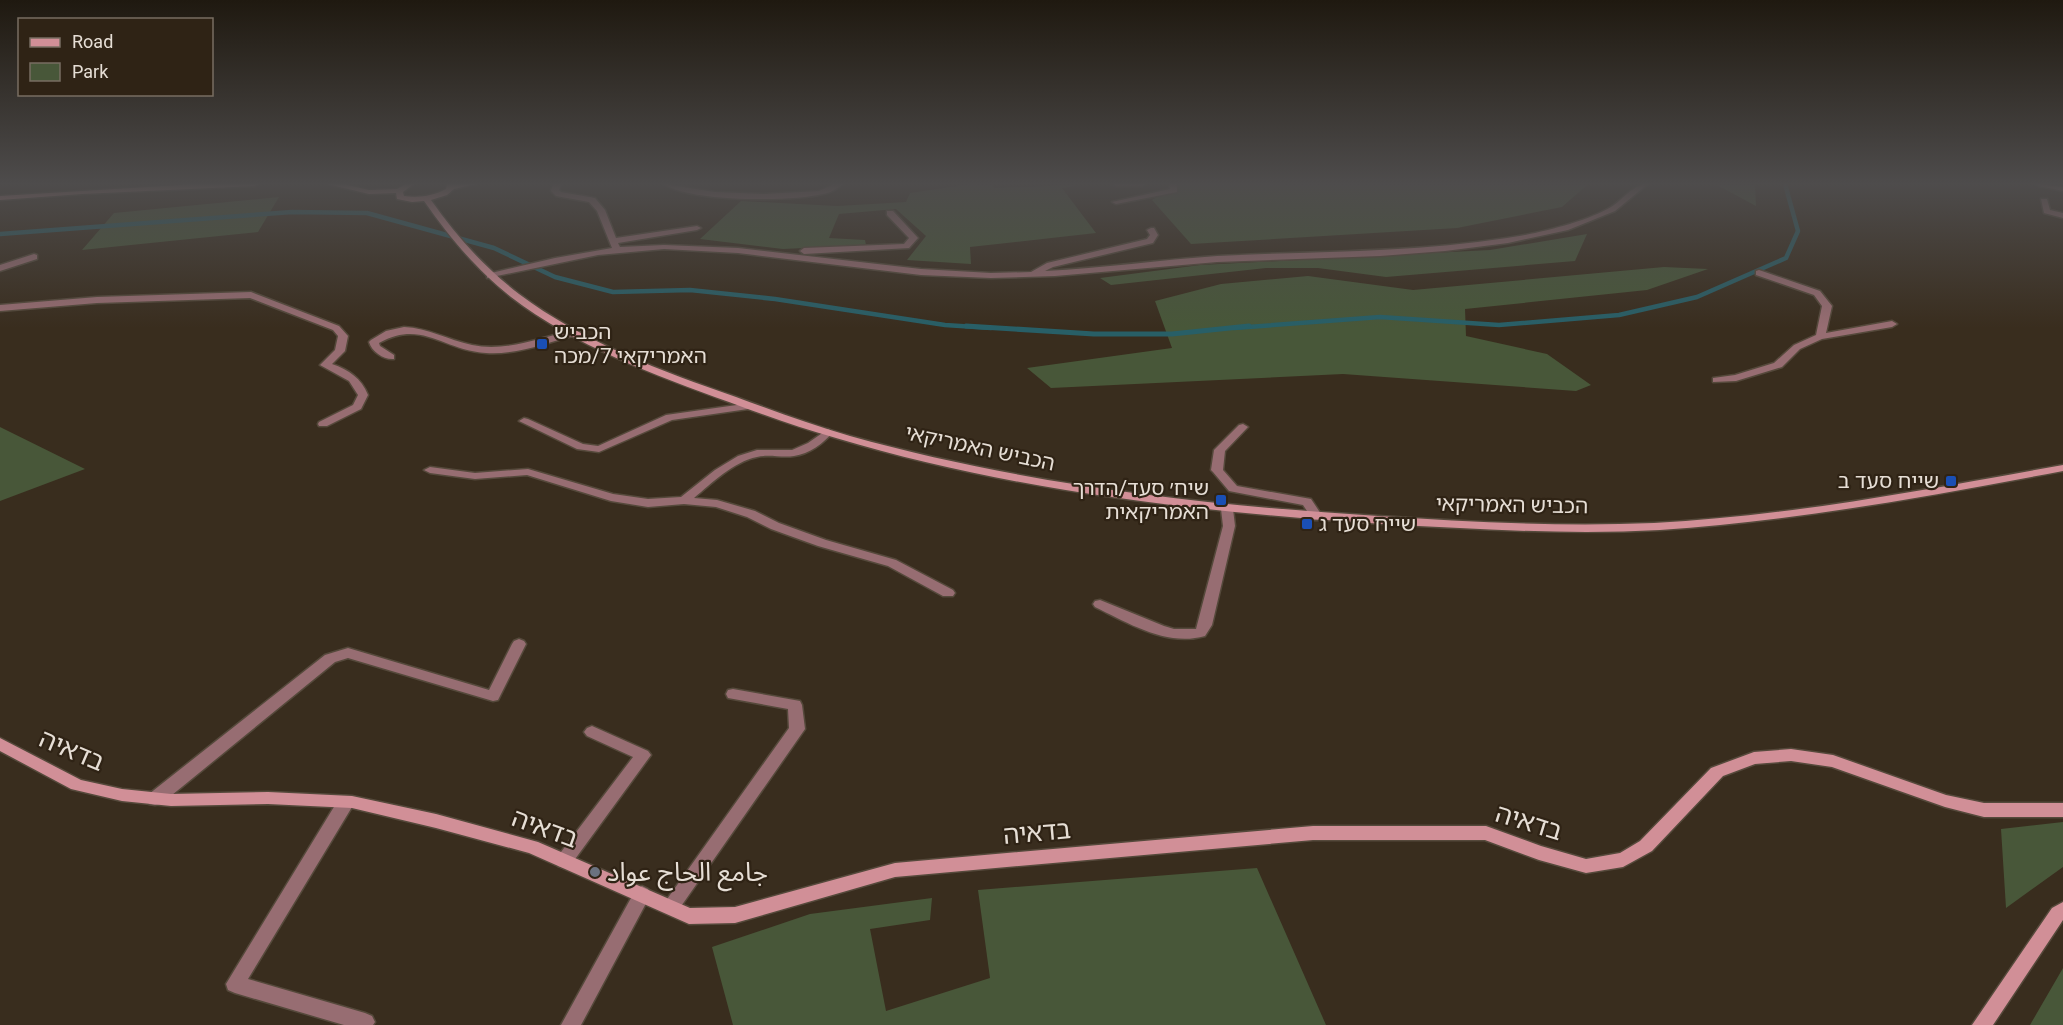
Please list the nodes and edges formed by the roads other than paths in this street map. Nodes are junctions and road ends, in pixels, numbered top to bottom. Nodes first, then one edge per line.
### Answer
1 (447, 232) edge
2 (609, 232) edge
3 (679, 232) edge
4 (908, 232) edge
5 (1152, 232) edge
6 (1551, 232) edge
7 (615, 245) junction
8 (790, 256) junction
9 (34, 257) dead end
10 (0, 268) edge
11 (1759, 273) dead end
12 (1032, 275) junction
13 (490, 276) junction
14 (0, 309) edge
15 (1892, 324) dead end
16 (573, 333) junction
17 (1820, 337) junction
18 (391, 357) dead end
19 (1717, 380) dead end
20 (751, 406) junction
21 (524, 421) dead end
22 (323, 424) dead end
23 (1243, 427) dead end
24 (828, 432) junction
25 (2063, 468) edge
26 (430, 470) dead end
27 (684, 500) junction
28 (1227, 509) junction
29 (1317, 517) junction
30 (948, 593) dead end
31 (1100, 604) dead end
32 (519, 644) dead end
33 (733, 693) dead end
34 (592, 732) dead end
35 (3, 749) edge
36 (155, 799) junction
37 (346, 802) junction
38 (2063, 810) edge
39 (564, 861) junction
40 (642, 894) junction
41 (671, 907) junction
42 (2063, 910) edge
43 (365, 1022) dead end
44 (571, 1025) edge
45 (1982, 1025) edge

1 - 13 main road, הכביש האמריקאי
2 - 7 street
3 - 7 street
4 - 8 street
5 - 12 street
6 - 12 street
7 - 8 street
7 - 13 street
8 - 12 street
9 - 10 street
11 - 17 street
13 - 16 main road, הכביש האמריקאי
14 - 22 street
15 - 17 street
16 - 18 street
16 - 20 main road, הכביש האמריקאי
17 - 19 street
20 - 21 street
20 - 24 main road, הכביש האמריקאי
23 - 29 street
24 - 27 street
24 - 28 main road, הכביש האמריקאי
25 - 29 main road, הכביש האמריקאי
26 - 27 street
27 - 30 street
28 - 29 main road, הכביש האמריקאי
28 - 31 street
32 - 36 street
33 - 41 street
34 - 39 street
35 - 36 main road, בדאיה
36 - 37 main road, בדאיה
37 - 39 main road, בדאיה
37 - 43 street
38 - 41 main road, בדאיה
39 - 40 main road, בדאיה
40 - 41 main road, בדאיה
40 - 44 street
42 - 45 main road

